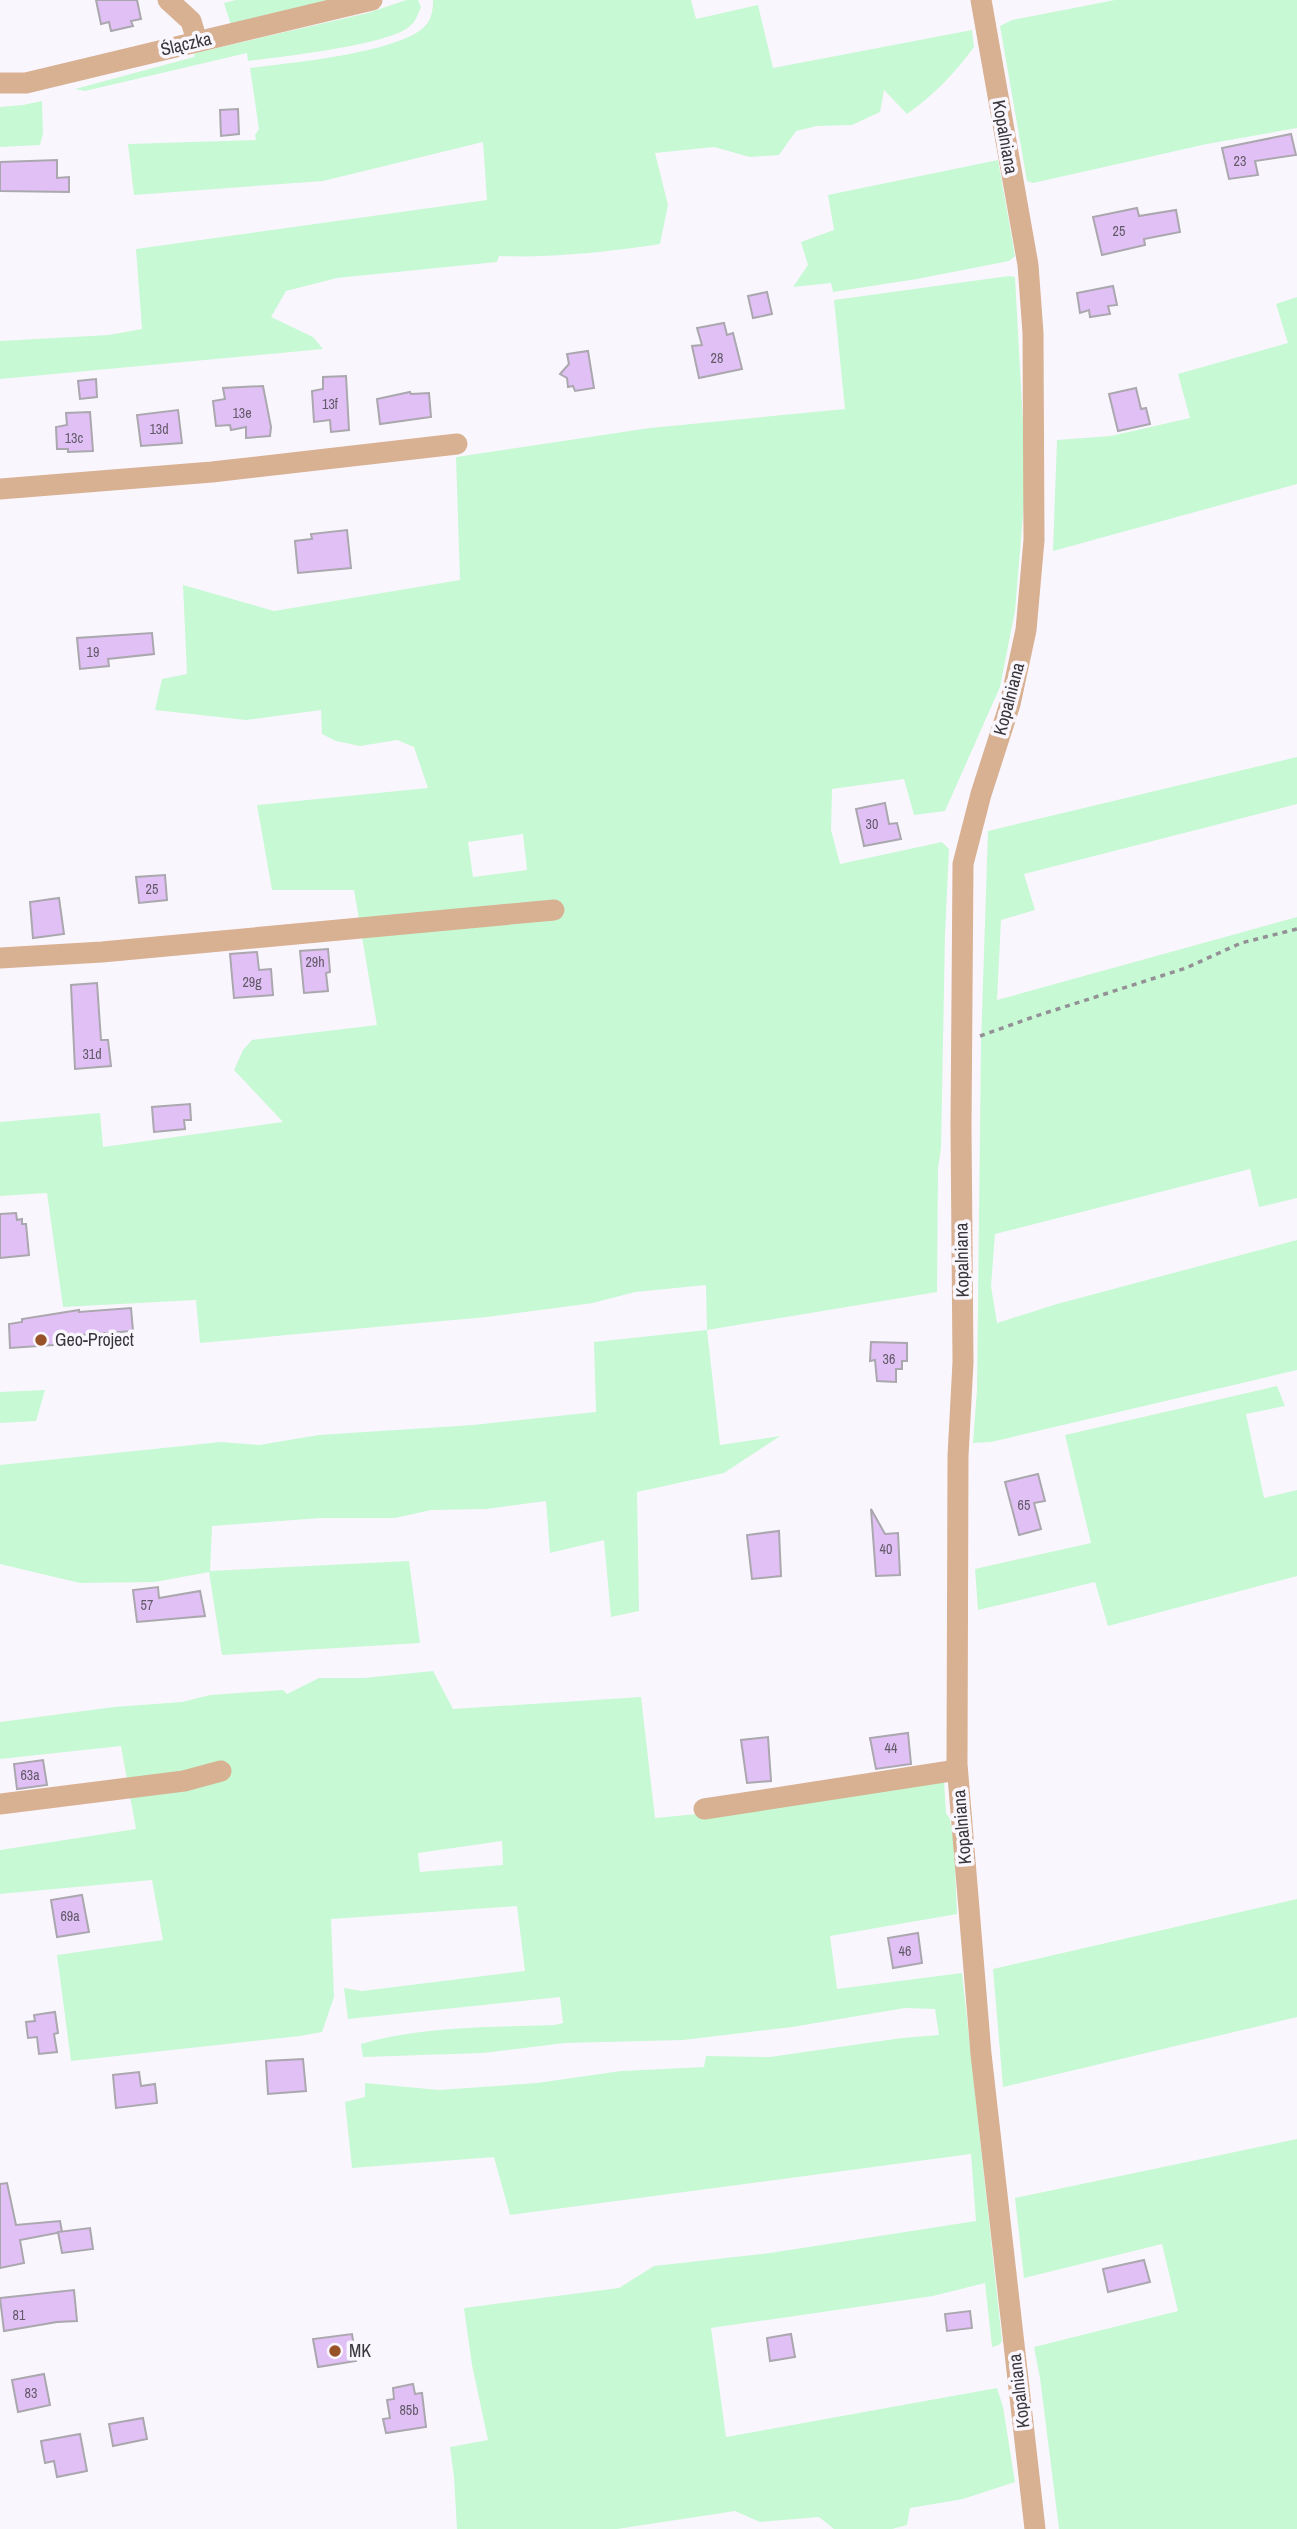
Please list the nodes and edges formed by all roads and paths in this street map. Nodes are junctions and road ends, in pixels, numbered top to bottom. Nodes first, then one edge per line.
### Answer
1 (169, 0) edge
2 (372, 0) edge
3 (981, 0) edge
4 (197, 41) junction
5 (0, 83) edge
6 (457, 444) dead end
7 (0, 489) edge
8 (554, 910) dead end
9 (1297, 929) edge
10 (0, 958) edge
11 (962, 1043) junction
12 (957, 1770) junction
13 (221, 1771) dead end
14 (0, 1804) edge
15 (704, 1809) dead end
16 (1035, 2529) edge

1 - 4 street
2 - 4 street, Ślączka
3 - 11 street, Kopalniana
4 - 5 street, Ślączka
6 - 7 street
8 - 10 street
9 - 11 path
11 - 12 street, Kopalniana
12 - 15 street
12 - 16 street, Kopalniana
13 - 14 street

